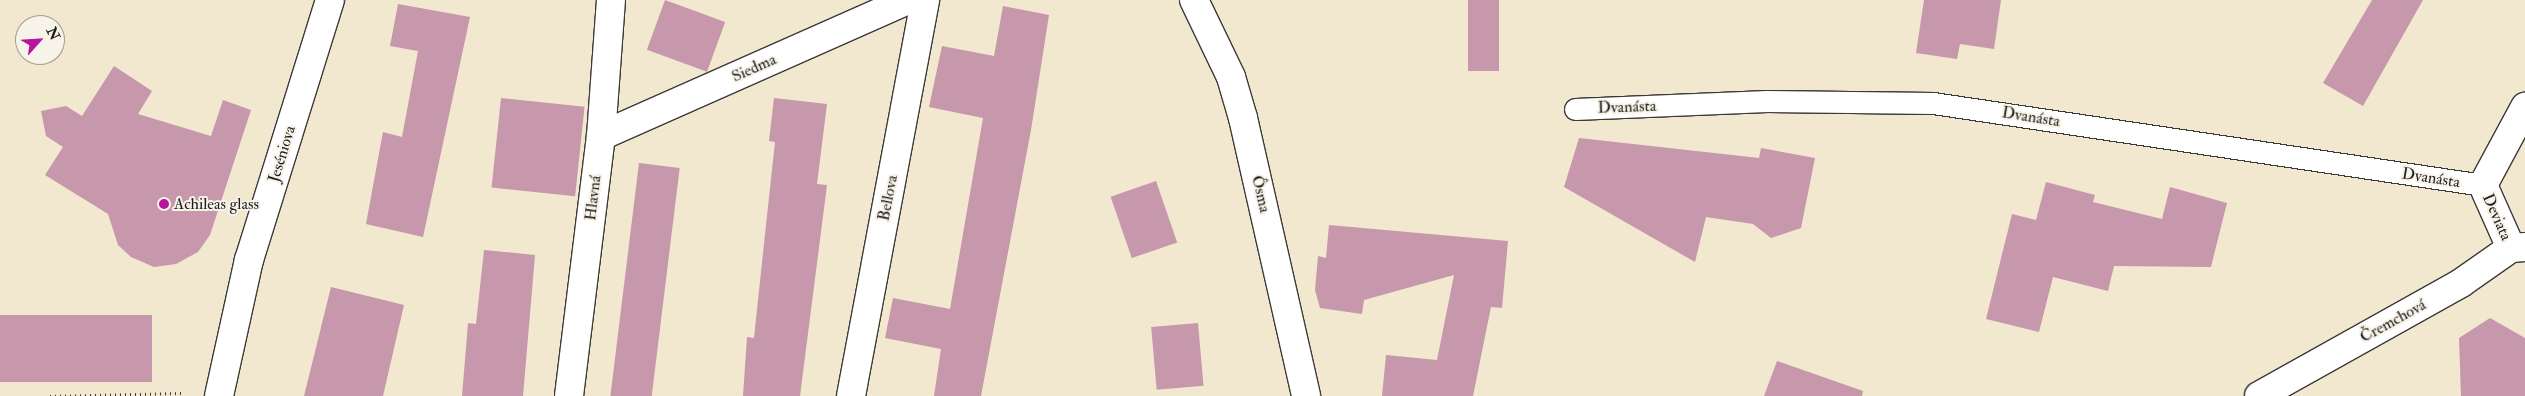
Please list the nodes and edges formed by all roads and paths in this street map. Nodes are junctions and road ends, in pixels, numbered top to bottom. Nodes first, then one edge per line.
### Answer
1 (330, 0) edge
2 (611, 0) edge
3 (908, 0) edge
4 (925, 0) edge
5 (1194, 0) edge
6 (2525, 107) edge
7 (1575, 109) dead end
8 (601, 136) junction
9 (2483, 185) junction
10 (2518, 247) edge
11 (182, 393) dead end
12 (50, 396) edge
13 (219, 396) edge
14 (569, 396) edge
15 (851, 396) edge
16 (1306, 396) edge
17 (2259, 396) edge

1 - 13 street, Jeséniova
2 - 8 street, Hlavná
3 - 8 street, Siedma
4 - 15 street, Bellova
5 - 16 street, Ôsma
6 - 9 street, Deviata
7 - 9 lane, Dvanásta
8 - 14 street, Hlavná
9 - 10 street, Deviata
10 - 17 street, Čremchová
11 - 12 path

